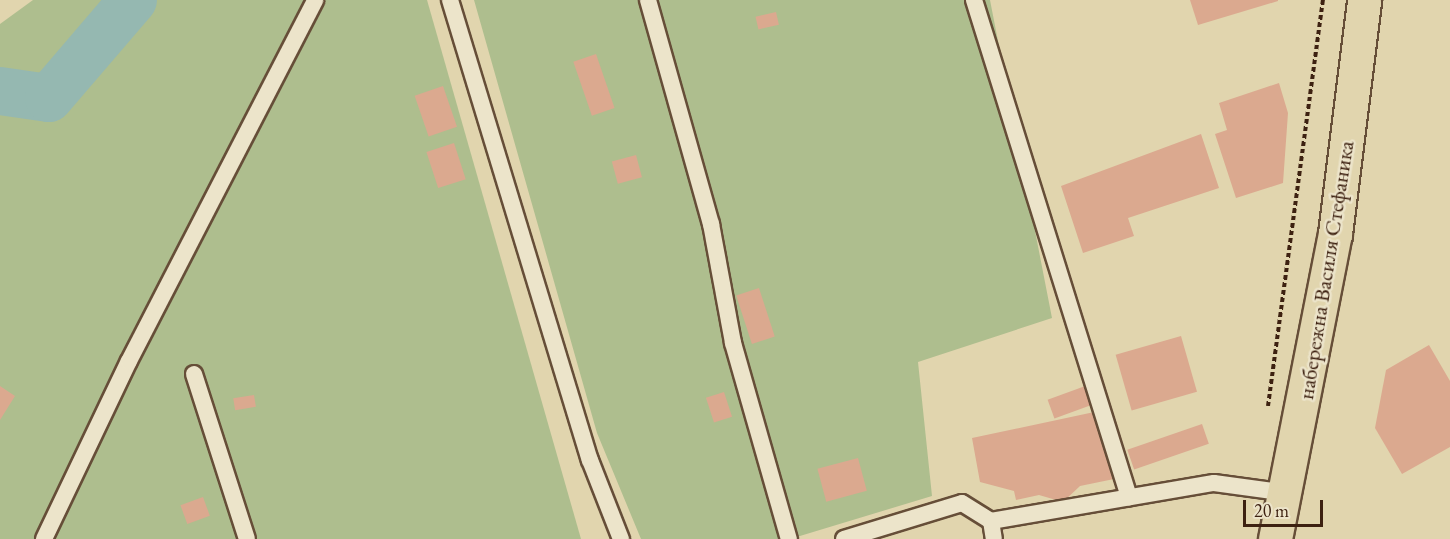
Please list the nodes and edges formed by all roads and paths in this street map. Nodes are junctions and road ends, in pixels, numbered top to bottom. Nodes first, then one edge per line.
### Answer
1 (315, 0) edge
2 (450, 0) edge
3 (648, 0) edge
4 (974, 0) edge
5 (1323, 0) edge
6 (1364, 0) edge
7 (194, 374) dead end
8 (1267, 419) dead end
9 (1287, 494) junction
10 (1129, 496) junction
11 (992, 521) junction
12 (44, 539) edge
13 (247, 539) edge
14 (621, 539) edge
15 (789, 539) edge
16 (844, 539) edge
17 (994, 539) edge
18 (1275, 539) edge

1 - 12 lane
2 - 14 lane
3 - 15 lane
4 - 10 lane
5 - 8 path
6 - 9 main road, набережна Василя Стефаника
7 - 13 lane
9 - 10 lane
9 - 18 main road, набережна Василя Стефаника
10 - 11 lane
11 - 16 lane
11 - 17 lane

